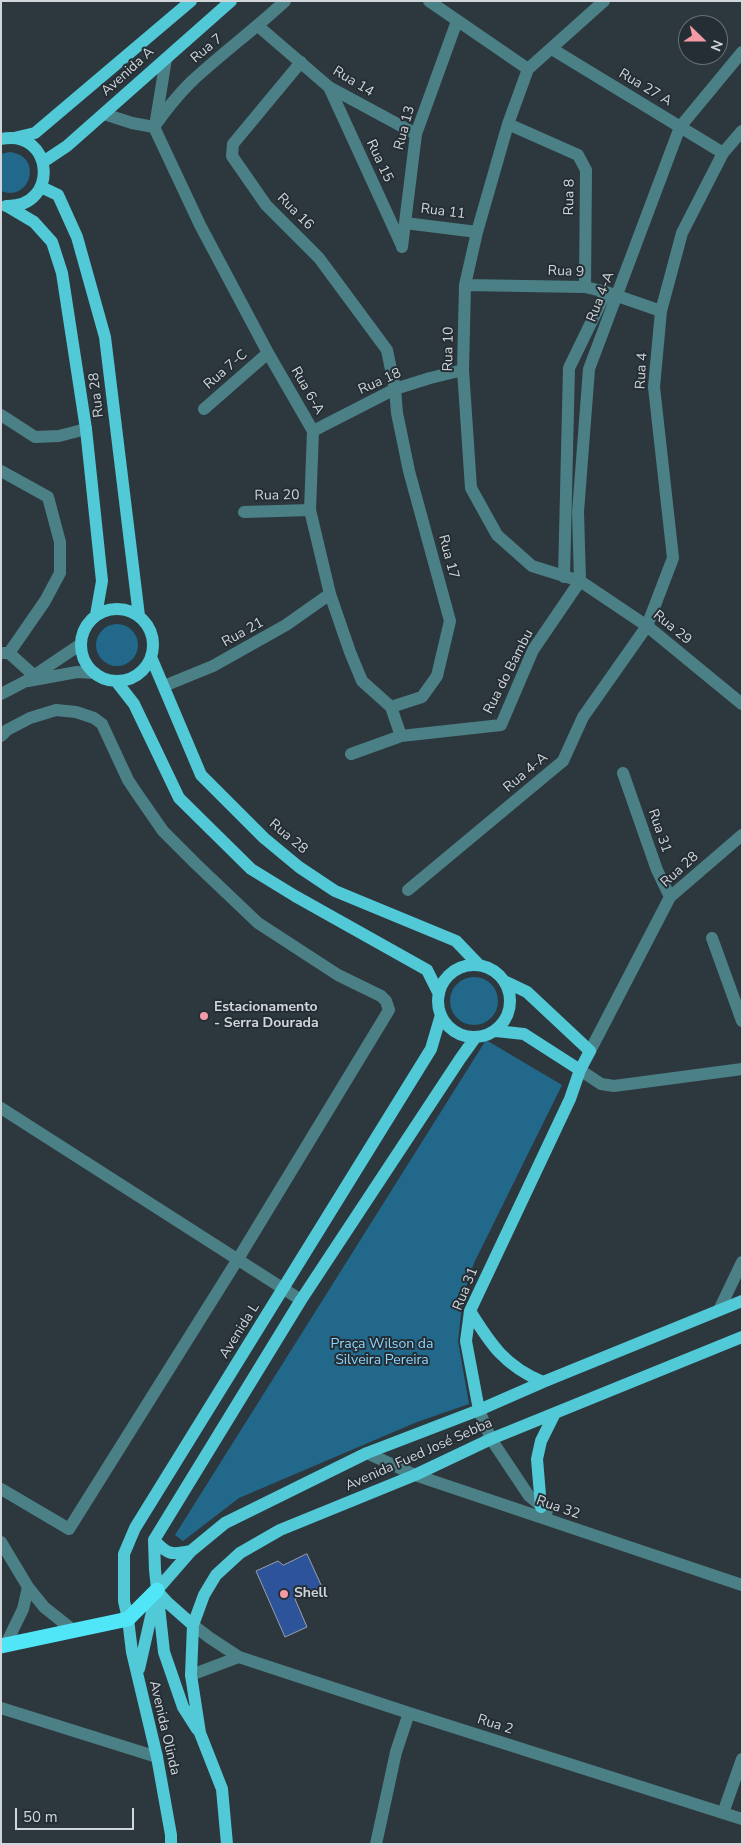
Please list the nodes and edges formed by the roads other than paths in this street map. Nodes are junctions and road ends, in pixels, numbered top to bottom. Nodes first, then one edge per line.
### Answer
1 (191, 1) edge
2 (231, 1) edge
3 (285, 1) edge
4 (430, 1) edge
5 (604, 1) edge
6 (457, 21) junction
7 (258, 26) junction
8 (552, 49) junction
9 (742, 52) edge
10 (166, 59) junction
11 (301, 62) junction
12 (528, 69) junction
13 (329, 87) junction
14 (104, 114) junction
15 (508, 124) junction
16 (154, 127) junction
17 (680, 127) junction
18 (742, 131) edge
19 (416, 134) junction
20 (8, 138) edge
21 (723, 153) junction
22 (43, 162) junction
23 (41, 187) junction
24 (4, 206) edge
25 (405, 222) junction
26 (477, 232) junction
27 (402, 247) joint
28 (465, 285) junction
29 (585, 287) junction
30 (611, 294) junction
31 (662, 311) junction
32 (268, 353) junction
33 (463, 370) junction
34 (395, 388) junction
35 (204, 409) dead end
36 (1, 415) edge
37 (86, 429) junction
38 (313, 432) junction
39 (1, 471) edge
40 (310, 510) junction
41 (244, 512) dead end
42 (564, 577) junction
43 (580, 581) junction
44 (330, 594) junction
45 (96, 615) junction
46 (139, 616) junction
47 (647, 626) junction
48 (81, 644) junction
49 (5, 653) edge
50 (151, 657) junction
51 (95, 673) junction
52 (33, 678) junction
53 (116, 681) junction
54 (164, 686) junction
55 (1, 694) edge
56 (742, 704) edge
57 (391, 707) junction
58 (1, 736) edge
59 (401, 736) junction
60 (351, 754) dead end
61 (623, 773) dead end
62 (742, 835) edge
63 (408, 890) dead end
64 (670, 897) junction
65 (712, 938) dead end
66 (479, 964) junction
67 (506, 982) junction
68 (438, 994) junction
69 (441, 1015) junction
70 (742, 1021) edge
71 (496, 1031) junction
72 (475, 1038) junction
73 (590, 1051) junction
74 (742, 1069) edge
75 (580, 1070) junction
76 (1, 1108) edge
77 (238, 1259) junction
78 (742, 1262) edge
79 (284, 1290) junction
80 (301, 1300) junction
81 (742, 1300) edge
82 (719, 1310) junction
83 (470, 1311) junction
84 (742, 1337) edge
85 (543, 1382) junction
86 (479, 1410) junction
87 (555, 1413) junction
88 (491, 1439) junction
89 (368, 1453) junction
90 (415, 1475) junction
91 (1, 1489) edge
92 (541, 1507) junction
93 (566, 1527) junction
94 (154, 1540) junction
95 (1, 1542) edge
96 (191, 1551) junction
97 (742, 1585) edge
98 (28, 1587) junction
99 (157, 1590) junction
100 (128, 1619) junction
101 (194, 1625) junction
102 (74, 1631) junction
103 (4, 1645) edge
104 (240, 1657) junction
105 (191, 1675) junction
106 (137, 1677) junction
107 (1, 1708) edge
108 (409, 1713) junction
109 (200, 1733) junction
110 (157, 1758) junction
111 (742, 1758) edge
112 (723, 1813) junction
113 (742, 1819) edge
114 (171, 1844) edge
115 (227, 1844) edge
116 (376, 1844) edge

1 - 20 main road, Avenida A
2 - 10 main road, Avenida A
3 - 7 street, Rua 7
4 - 6 street
5 - 8 street
6 - 12 street
6 - 19 street, Rua 13
7 - 11 street, Rua 14
7 - 16 street, Rua 7
8 - 12 street
8 - 17 street, Rua 27 A
9 - 17 street, Rua 4-A
10 - 14 main road, Avenida A
10 - 16 street
11 - 13 street, Rua 14
11 - 34 street, Rua 16
12 - 15 street, Rua 10
13 - 19 street, Rua 14
13 - 27 street, Rua 15
14 - 16 street
14 - 22 main road, Avenida A
15 - 26 street, Rua 10
15 - 29 street, Rua 8
16 - 32 street, Rua 6-A
17 - 21 street, Rua 27 A
17 - 30 street, Rua 4-A
18 - 21 street, Rua 4
19 - 25 street, Rua 13
20 - 22 main road
21 - 31 street, Rua 4
22 - 23 main road
23 - 24 main road
23 - 46 main road, Rua 28
24 - 37 main road, Rua 28
25 - 26 street, Rua 11
25 - 27 street, Rua 13
26 - 28 street, Rua 10
28 - 29 street, Rua 9
28 - 33 street, Rua 10
29 - 30 street, Rua 9
30 - 31 street, Rua 9
30 - 42 street, Rua 4-A
30 - 43 street, Rua 4-A
31 - 47 street, Rua 4
32 - 35 street, Rua 7-C
32 - 38 street, Rua 6-A
33 - 34 street, Rua 18
33 - 42 street, Rua 10
34 - 38 street, Rua 18
34 - 57 street, Rua 17
36 - 37 street
37 - 45 main road, Rua 28
38 - 40 street, Rua 6-A
39 - 49 street
40 - 41 street, Rua 20
40 - 44 street, Rua 6-A
42 - 43 street, Rua 10
43 - 47 street, Rua 29
43 - 59 street, Rua do Bambu
44 - 54 street, Rua 21
44 - 57 street, Rua 6-A
45 - 46 main road
45 - 48 main road
46 - 50 main road
47 - 56 street, Rua 29
47 - 63 street, Rua 4-A
48 - 51 main road
48 - 52 street
49 - 52 street
50 - 53 main road
50 - 54 main road, Rua 28
51 - 52 street
51 - 53 main road
52 - 55 street
53 - 68 main road
54 - 66 main road, Rua 28
57 - 59 street, Rua 6-A
58 - 77 street
59 - 60 street, Rua do Bambu
61 - 64 street, Rua 31
62 - 64 street, Rua 28
64 - 73 street, Rua 28
65 - 70 street
66 - 67 main road
66 - 68 main road
67 - 71 main road
67 - 73 main road
68 - 69 main road
69 - 72 main road
69 - 79 main road, Avenida L
71 - 72 main road
71 - 75 main road
72 - 80 main road
73 - 75 main road, Rua 31
74 - 75 street
75 - 83 main road, Rua 31
76 - 77 street
77 - 79 street
77 - 91 street
78 - 82 street
79 - 80 street
79 - 100 main road, Avenida L
80 - 94 main road
81 - 82 main road, Avenida Fued José Sebba
82 - 85 main road, Avenida Fued José Sebba
83 - 85 main road
83 - 86 main road, Rua 31
84 - 87 main road, Avenida Fued José Sebba
85 - 86 main road, Avenida Fued José Sebba
86 - 88 street, Rua 31
86 - 89 main road, Avenida Fued José Sebba
87 - 88 main road, Avenida Fued José Sebba
87 - 92 main road
88 - 90 main road, Avenida Fued José Sebba
88 - 92 street, Rua 31
89 - 90 street, Rua 32
89 - 96 main road, Avenida Fued José Sebba
90 - 93 street, Rua 32
90 - 101 main road, Avenida Fued José Sebba
92 - 93 street, Rua 31
93 - 97 street, Rua 32
94 - 96 main road
94 - 99 main road
95 - 98 street
96 - 99 main road, Avenida Fued José Sebba
98 - 102 street
98 - 103 street
99 - 100 highway
99 - 101 main road
99 - 106 main road, Avenida Olinda
99 - 109 main road
100 - 102 highway
100 - 106 main road, Avenida L
101 - 104 street, Rua 2
101 - 105 main road, Avenida Fued José Sebba
102 - 103 highway
104 - 105 street
104 - 108 street, Rua 2
105 - 109 main road
106 - 110 main road, Avenida Olinda
107 - 110 street
108 - 112 street, Rua 2
108 - 116 street
109 - 115 main road
110 - 114 main road, Avenida Olinda
111 - 112 street
112 - 113 street, Rua 2

